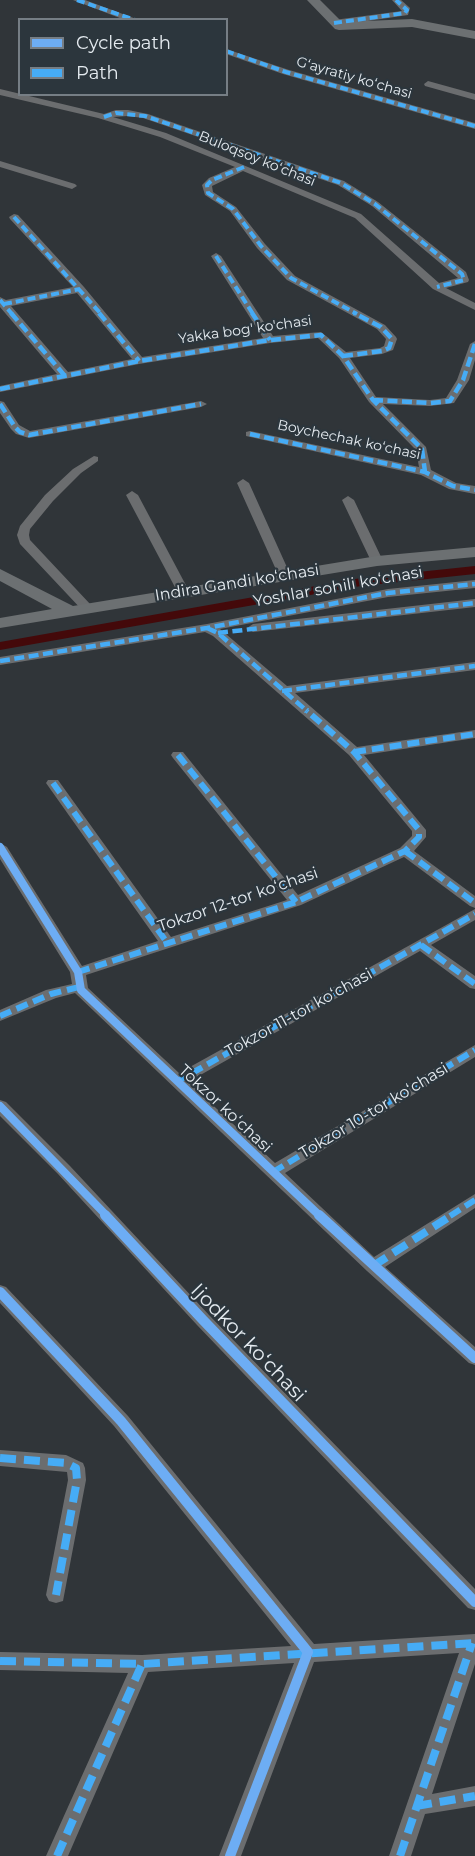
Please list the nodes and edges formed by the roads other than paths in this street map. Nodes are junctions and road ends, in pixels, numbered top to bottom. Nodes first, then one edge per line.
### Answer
1 (77, 0) edge
2 (313, 0) edge
3 (396, 0) edge
4 (129, 18) edge
5 (334, 23) junction
6 (475, 35) edge
7 (228, 52) edge
8 (428, 84) dead end
9 (0, 92) edge
10 (475, 97) edge
11 (104, 117) junction
12 (475, 126) edge
13 (0, 164) edge
14 (244, 167) junction
15 (72, 186) dead end
16 (14, 217) dead end
17 (216, 256) dead end
18 (463, 282) junction
19 (475, 282) edge
20 (437, 287) junction
21 (80, 289) junction
22 (2, 302) edge
23 (475, 307) edge
24 (270, 340) junction
25 (475, 344) edge
26 (343, 356) junction
27 (140, 361) junction
28 (65, 376) junction
29 (0, 389) edge
30 (373, 400) junction
31 (0, 404) edge
32 (201, 404) dead end
33 (250, 434) dead end
34 (93, 459) dead end
35 (425, 472) junction
36 (243, 483) dead end
37 (475, 490) edge
38 (132, 495) dead end
39 (348, 500) dead end
40 (475, 552) edge
41 (377, 561) junction
42 (0, 574) edge
43 (284, 574) junction
44 (475, 584) edge
45 (183, 591) junction
46 (475, 603) edge
47 (78, 609) junction
48 (0, 623) edge
49 (213, 630) junction
50 (0, 661) edge
51 (475, 666) edge
52 (282, 691) junction
53 (475, 734) edge
54 (354, 752) junction
55 (178, 755) dead end
56 (53, 783) dead end
57 (0, 847) edge
58 (405, 851) junction
59 (296, 902) junction
60 (475, 903) edge
61 (475, 915) edge
62 (168, 944) junction
63 (421, 945) junction
64 (79, 979) junction
65 (475, 984) edge
66 (0, 1016) edge
67 (475, 1050) edge
68 (176, 1082) junction
69 (0, 1106) edge
70 (273, 1172) junction
71 (475, 1200) edge
72 (373, 1266) junction
73 (0, 1292) edge
74 (475, 1358) edge
75 (0, 1458) edge
76 (56, 1595) dead end
77 (475, 1602) edge
78 (474, 1643) edge
79 (308, 1652) junction
80 (0, 1661) edge
81 (142, 1664) junction
82 (475, 1796) edge
83 (416, 1806) junction
84 (57, 1856) edge
85 (230, 1856) edge
86 (400, 1856) edge

1 - 4 street
2 - 5 street
3 - 5 street
5 - 6 street
7 - 12 street, Gʻayratiy koʻchasi
8 - 10 street
9 - 11 street, Buloqsoy koʻchasi
11 - 14 street, Buloqsoy koʻchasi
11 - 18 street
13 - 15 street
14 - 20 street, Buloqsoy koʻchasi
14 - 26 street
16 - 21 street
17 - 24 street
18 - 19 street
18 - 20 street
20 - 23 street, Buloqsoy koʻchasi
21 - 22 street
21 - 27 street
22 - 28 street
24 - 26 street, Yakka bog' ko'chasi
24 - 27 street, Yakka bog' ko'chasi
25 - 30 street
26 - 30 street, Yakka bog' ko'chasi
27 - 28 street, Yakka bog' ko'chasi
28 - 29 street, Yakka bog' ko'chasi
30 - 35 street, Yakka bog' ko'chasi
31 - 32 street
33 - 35 street, Boychechak koʻchasi
34 - 47 street
35 - 37 street, Boychechak koʻchasi
36 - 43 street
38 - 45 street
39 - 41 street
40 - 41 street, Indira Gandi koʻchasi
41 - 43 street, Indira Gandi koʻchasi
42 - 47 street
43 - 45 street, Indira Gandi koʻchasi
44 - 49 street, Yoshlar sohili koʻchasi
45 - 47 street, Indira Gandi koʻchasi
46 - 49 street, Yoshlar sohili koʻchasi
47 - 48 street, Indira Gandi koʻchasi
49 - 50 street, Yoshlar sohili koʻchasi
49 - 52 street
51 - 52 street
52 - 54 street
53 - 54 street
54 - 58 street
55 - 59 street
56 - 62 street
57 - 64 street, Tokzor koʻchasi
58 - 59 street, Tokzor 12-tor koʻchasi
58 - 60 street
59 - 62 street, Tokzor 12-tor koʻchasi
61 - 63 street, Tokzor 11-tor koʻchasi
62 - 64 street, Tokzor 12-tor koʻchasi
63 - 65 street
63 - 68 street, Tokzor 11-tor koʻchasi
64 - 66 street
64 - 68 street, Tokzor koʻchasi
67 - 70 street, Tokzor 10-tor koʻchasi
68 - 70 street, Tokzor koʻchasi
69 - 77 street, Ijodkor koʻchasi
70 - 72 street, Tokzor koʻchasi
71 - 72 street
72 - 74 street, Tokzor koʻchasi
73 - 79 street
75 - 76 street
78 - 79 street
78 - 83 street
79 - 81 street
79 - 85 street
80 - 81 street
81 - 84 street
82 - 83 street
83 - 86 street

